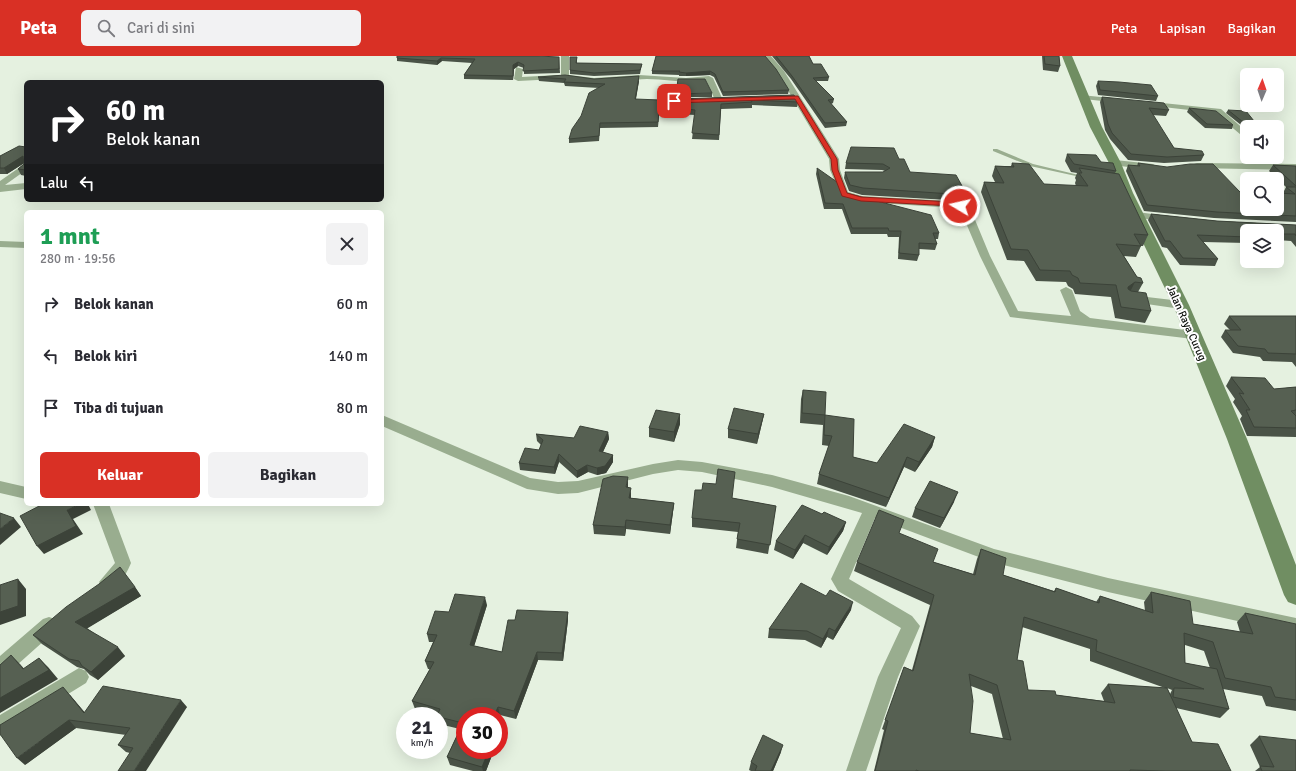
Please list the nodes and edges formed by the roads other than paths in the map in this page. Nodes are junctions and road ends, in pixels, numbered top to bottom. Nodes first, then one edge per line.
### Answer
1 (565, 56) edge
2 (767, 56) edge
3 (1066, 56) edge
4 (519, 69) dead end
5 (565, 76) junction
6 (1084, 97) junction
7 (745, 99) edge
8 (712, 100) junction
9 (672, 108) dead end
10 (1240, 131) edge
11 (995, 150) dead end
12 (1115, 163) junction
13 (1187, 165) edge
14 (24, 167) edge
15 (1296, 167) edge
16 (1161, 168) edge
17 (1092, 178) edge
18 (0, 185) edge
19 (24, 186) edge
20 (0, 189) edge
21 (1137, 215) junction
22 (1178, 220) edge
23 (0, 244) edge
24 (24, 245) edge
25 (1066, 290) dead end
26 (1130, 299) edge
27 (1181, 305) junction
28 (1086, 321) junction
29 (1193, 335) junction
30 (384, 421) edge
31 (0, 487) edge
32 (24, 493) edge
33 (102, 506) edge
34 (871, 510) junction
35 (95, 591) edge
36 (1296, 595) edge
37 (60, 616) edge
38 (1296, 626) edge
39 (0, 668) edge
40 (79, 677) dead end
41 (0, 726) edge
42 (856, 771) edge

1 - 5 street
2 - 28 street
3 - 6 street, Jalan Raya Curug
4 - 5 street
5 - 8 street
6 - 10 street
6 - 12 street, Jalan Raya Curug
7 - 8 street
8 - 9 street
11 - 17 lane
12 - 16 street
12 - 21 street, Jalan Raya Curug
13 - 15 street
14 - 18 street
19 - 20 street
21 - 22 street
21 - 27 street, Jalan Raya Curug
23 - 24 street
25 - 28 street
26 - 27 street
27 - 29 street, Jalan Raya Curug
28 - 29 street
29 - 36 street, Jalan Raya Curug
30 - 34 street
31 - 32 street
33 - 35 street
34 - 38 street
34 - 42 street
37 - 39 street
40 - 41 street

